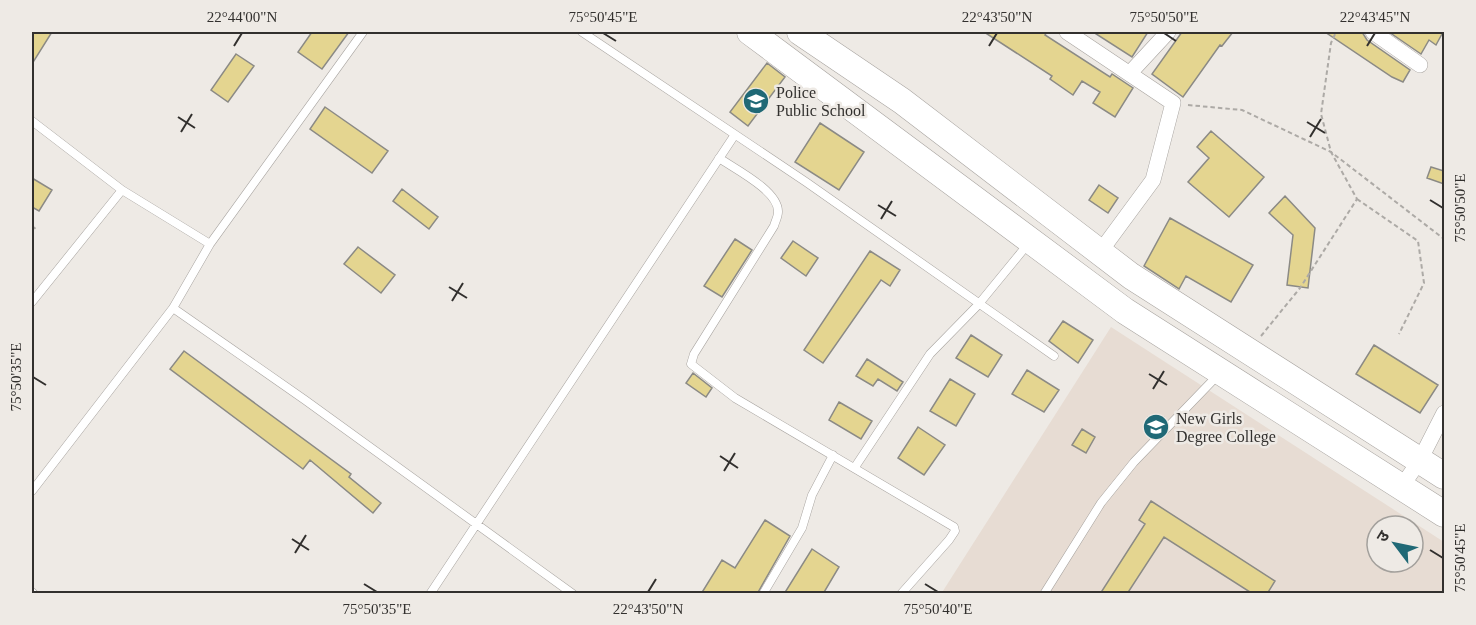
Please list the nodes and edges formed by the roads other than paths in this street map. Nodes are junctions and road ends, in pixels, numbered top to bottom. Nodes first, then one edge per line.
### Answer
1 (363, 32) edge
2 (582, 32) edge
3 (750, 32) edge
4 (800, 32) edge
5 (1067, 32) edge
6 (1168, 32) edge
7 (1372, 32) edge
8 (1420, 65) dead end
9 (1130, 73) junction
10 (32, 121) edge
11 (734, 136) junction
12 (720, 158) junction
13 (122, 190) junction
14 (1030, 242) junction
15 (210, 244) junction
16 (1100, 252) junction
17 (32, 302) edge
18 (978, 305) junction
19 (173, 308) junction
20 (1054, 356) dead end
21 (1221, 372) junction
22 (1444, 413) edge
23 (833, 455) junction
24 (1420, 460) junction
25 (855, 468) junction
26 (1444, 476) edge
27 (1402, 486) junction
28 (32, 491) edge
29 (1444, 514) edge
30 (478, 523) junction
31 (430, 594) edge
32 (573, 594) edge
33 (763, 594) edge
34 (901, 594) edge
35 (1044, 594) edge

1 - 15 lane
2 - 11 lane
3 - 14 main road
4 - 16 main road
5 - 9 street
6 - 9 street
7 - 8 street
9 - 16 street
10 - 13 lane
11 - 12 lane
11 - 18 lane
12 - 23 lane
12 - 30 lane
13 - 15 lane
13 - 17 lane
14 - 18 lane
14 - 21 main road
15 - 19 lane
16 - 24 main road
18 - 20 lane
18 - 25 lane
19 - 28 lane
19 - 30 lane
21 - 27 main road
21 - 35 lane
22 - 24 street
23 - 25 lane
23 - 33 lane
24 - 26 main road
24 - 27 street
25 - 34 lane
27 - 29 main road
30 - 31 lane
30 - 32 lane

